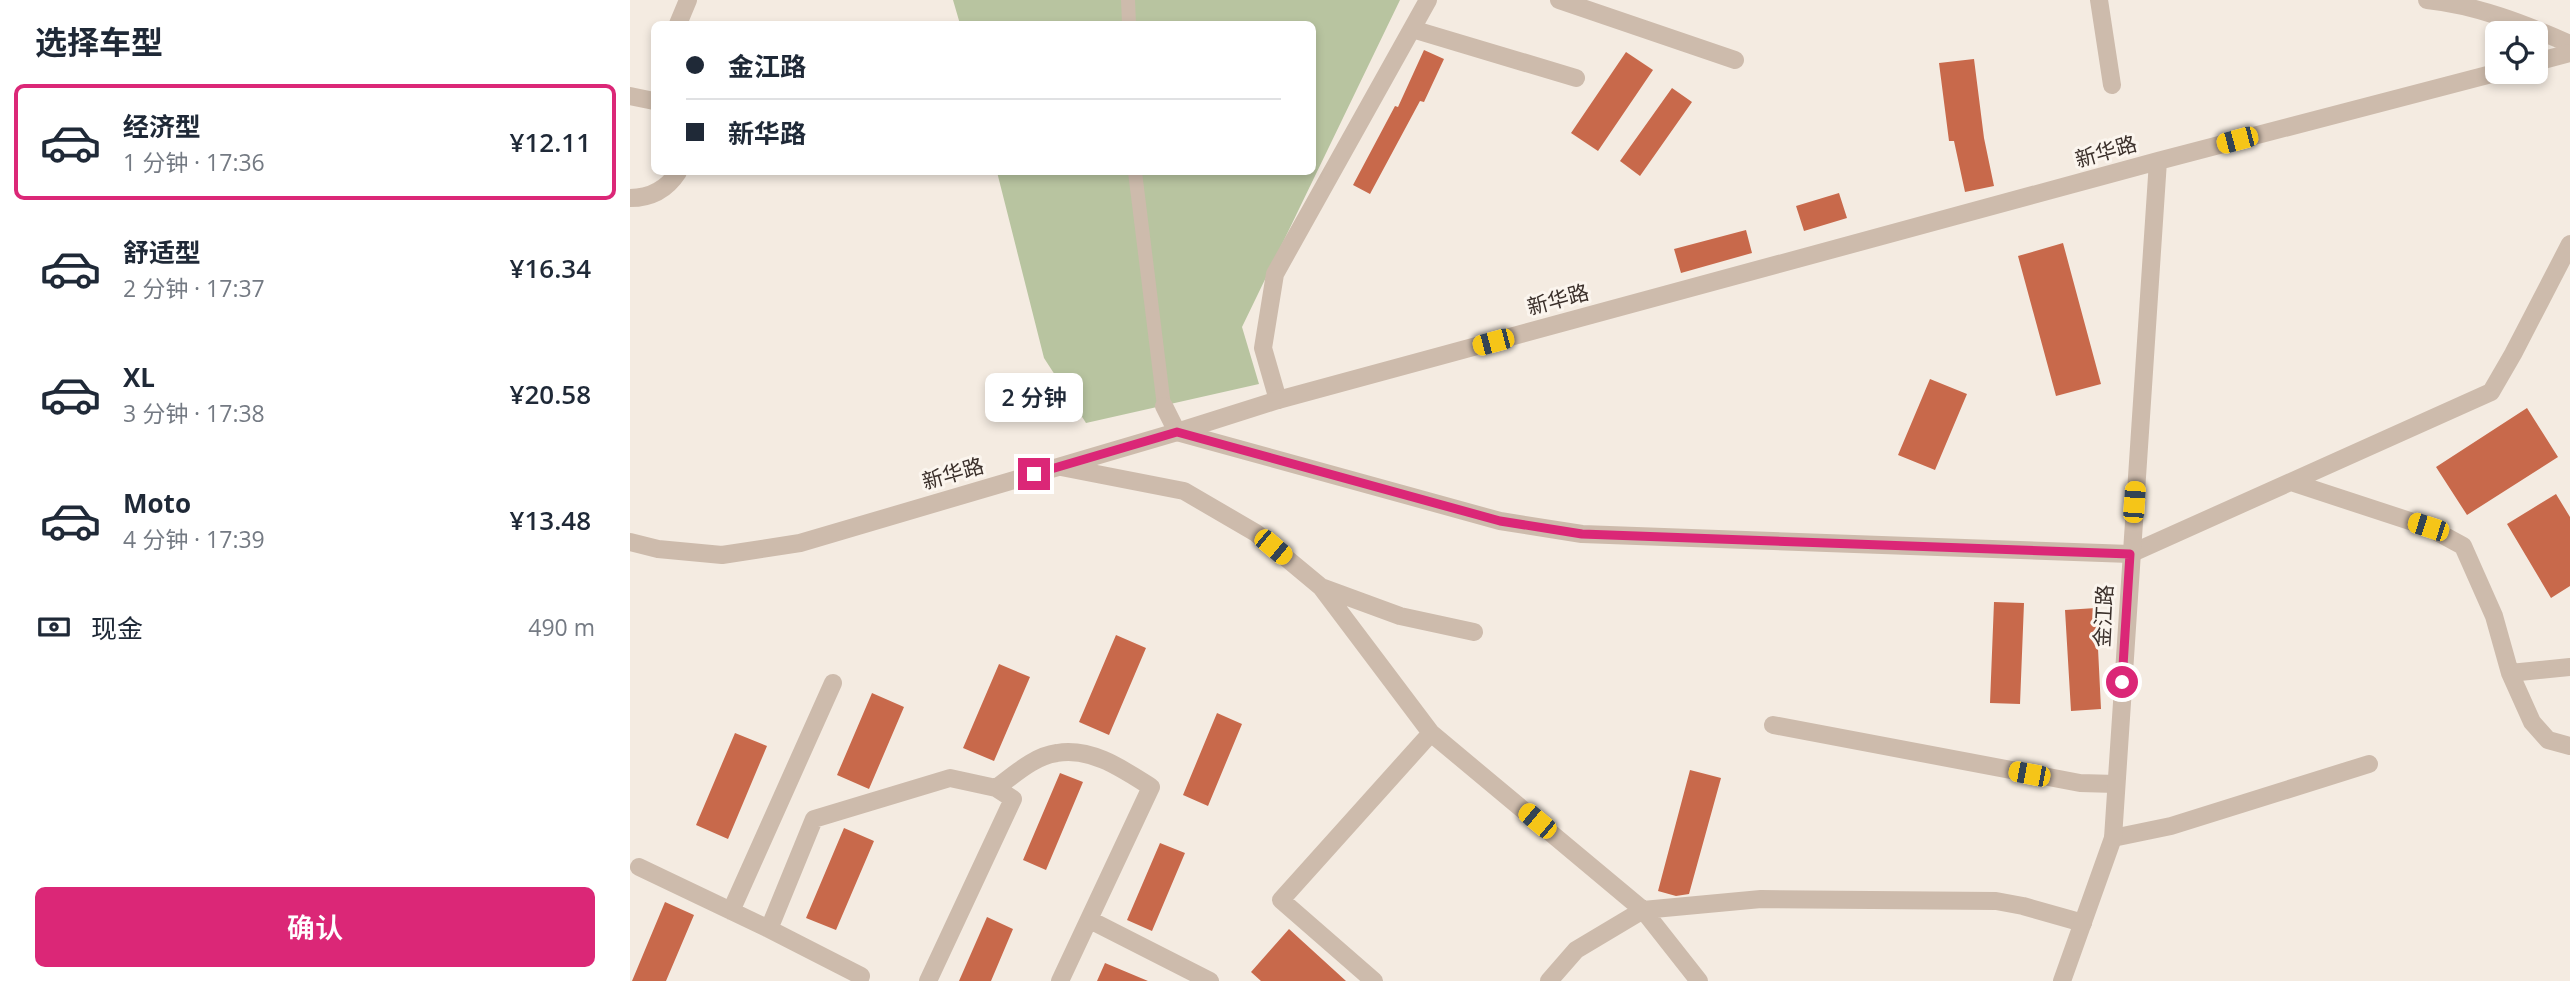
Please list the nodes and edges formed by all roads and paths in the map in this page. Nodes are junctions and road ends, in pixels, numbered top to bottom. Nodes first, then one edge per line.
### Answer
1 (688, 0) edge
2 (1128, 0) edge
3 (1428, 0) edge
4 (1559, 0) edge
5 (2099, 0) edge
6 (2427, 0) edge
7 (679, 21) edge
8 (1129, 21) edge
9 (1412, 29) junction
10 (2570, 44) edge
11 (2570, 53) edge
12 (2548, 59) edge
13 (1735, 60) dead end
14 (2485, 76) edge
15 (1576, 78) dead end
16 (2112, 85) dead end
17 (630, 96) edge
18 (651, 96) edge
19 (2158, 161) junction
20 (676, 175) edge
21 (1135, 175) edge
22 (630, 198) edge
23 (2570, 244) edge
24 (1278, 400) junction
25 (1164, 406) joint
26 (1177, 432) junction
27 (1060, 467) junction
28 (2291, 482) junction
29 (630, 541) edge
30 (2130, 554) junction
31 (1321, 587) junction
32 (1474, 632) dead end
33 (2570, 667) edge
34 (2510, 673) junction
35 (833, 683) dead end
36 (1773, 724) dead end
37 (1431, 733) junction
38 (2570, 746) edge
39 (2369, 764) dead end
40 (2116, 784) junction
41 (996, 788) junction
42 (2113, 838) junction
43 (639, 867) dead end
44 (1643, 910) junction
45 (731, 911) junction
46 (1090, 920) junction
47 (2083, 923) junction
48 (769, 929) junction
49 (865, 979) edge
50 (928, 981) edge
51 (1060, 981) edge
52 (1210, 981) edge
53 (1374, 981) edge
54 (1549, 981) edge
55 (1699, 981) edge
56 (2062, 981) edge

1 - 7 street
2 - 8 street
3 - 9 street
4 - 13 street
5 - 16 street
6 - 10 street
9 - 15 street
9 - 24 street
11 - 12 street
14 - 19 street, 新华路
17 - 18 street
19 - 24 street, 新华路
19 - 30 street, 金江路
20 - 22 street
21 - 25 street
23 - 28 street
24 - 26 street, 新华路
25 - 26 street
26 - 27 street, 新华路
26 - 30 street
27 - 29 street, 新华路
27 - 31 street
28 - 30 street
28 - 34 street
30 - 40 street, 金江路
31 - 32 street
31 - 37 street
33 - 34 street
34 - 38 street
35 - 45 street
36 - 40 street
37 - 44 street
37 - 53 street
39 - 42 street
40 - 42 street, 金江路
41 - 46 street
41 - 48 street
41 - 50 street
42 - 47 street, 金江路
43 - 45 street
44 - 47 street
44 - 54 street
44 - 55 street
45 - 48 street
46 - 51 street
46 - 52 street
47 - 56 street, 金江路
48 - 49 street

